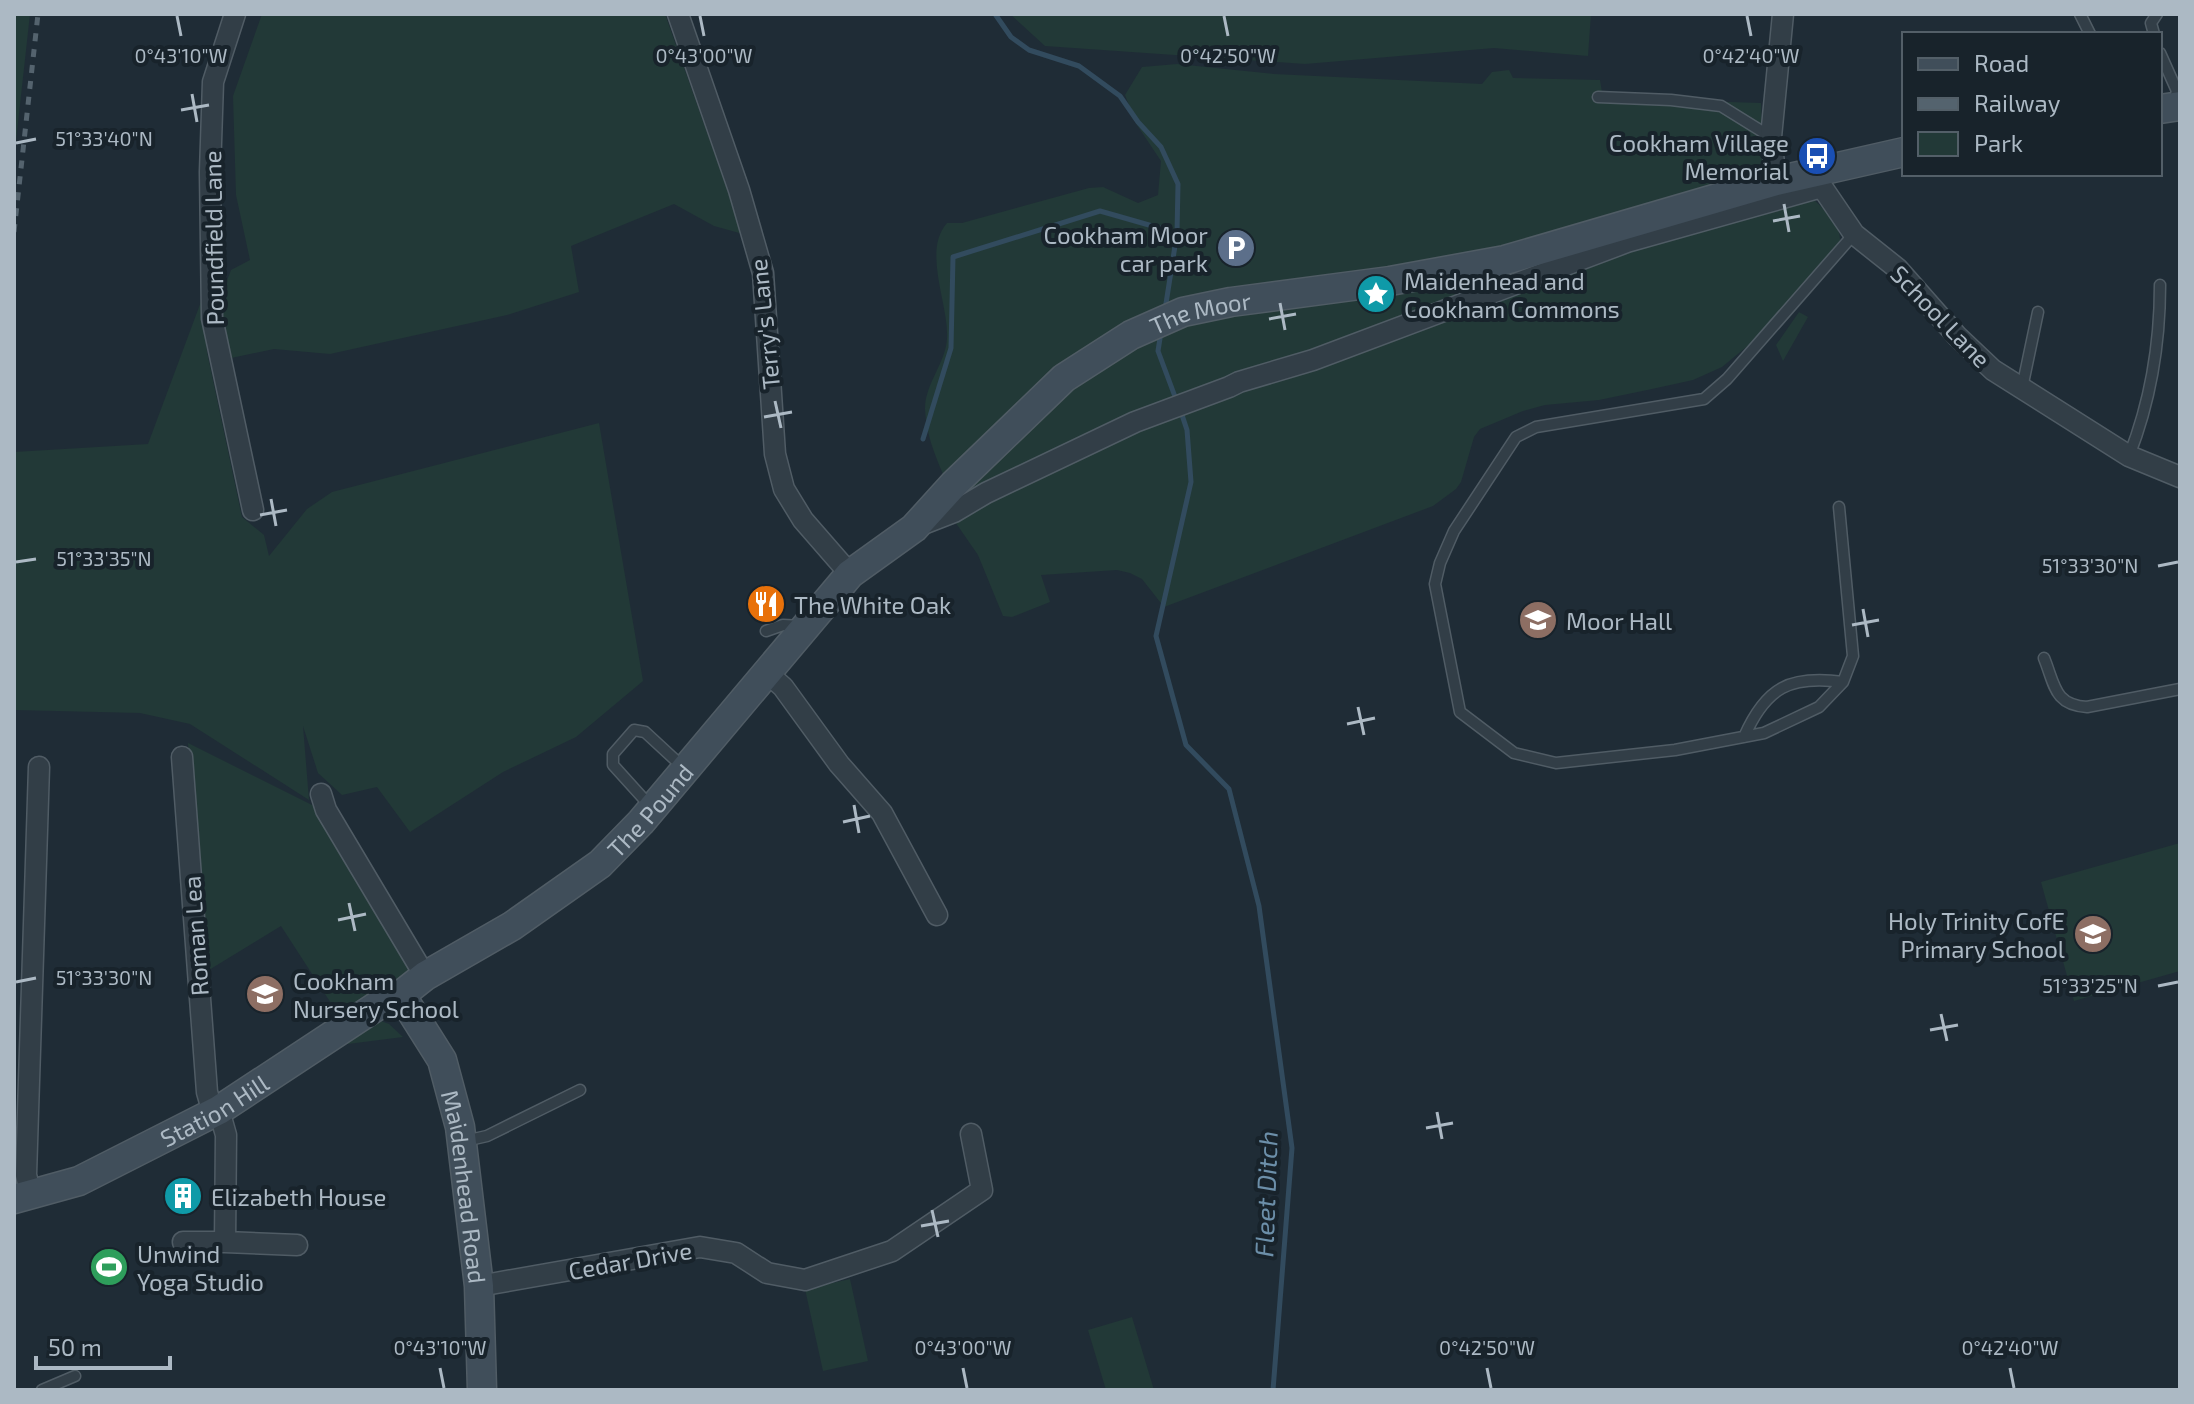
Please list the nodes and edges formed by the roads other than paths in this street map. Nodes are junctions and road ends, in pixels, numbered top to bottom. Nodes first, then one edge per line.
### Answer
1 (235, 14) edge
2 (678, 14) edge
3 (1783, 14) edge
4 (2080, 14) edge
5 (2157, 14) edge
6 (2089, 32) edge
7 (2153, 32) edge
8 (2162, 57) edge
9 (1598, 97) dead end
10 (2171, 107) edge
11 (1771, 137) junction
12 (1902, 153) edge
13 (1820, 178) junction
14 (1776, 181) junction
15 (1854, 234) junction
16 (2160, 285) dead end
17 (2038, 312) dead end
18 (2022, 388) junction
19 (2129, 456) junction
20 (2180, 477) edge
21 (1839, 507) dead end
22 (253, 510) dead end
23 (914, 528) junction
24 (850, 574) junction
25 (805, 626) junction
26 (766, 631) dead end
27 (2044, 658) dead end
28 (766, 672) junction
29 (1843, 682) junction
30 (2180, 689) edge
31 (1744, 737) junction
32 (182, 757) dead end
33 (39, 767) dead end
34 (685, 769) junction
35 (321, 794) dead end
36 (652, 809) junction
37 (937, 915) dead end
38 (425, 976) junction
39 (401, 995) junction
40 (580, 1090) dead end
41 (216, 1112) junction
42 (971, 1134) dead end
43 (463, 1141) junction
44 (22, 1197) edge
45 (183, 1242) dead end
46 (225, 1242) junction
47 (297, 1245) dead end
48 (479, 1286) junction
49 (75, 1376) dead end
50 (42, 1390) edge
51 (482, 1390) edge

1 - 22 street, Poundfield Lane
2 - 24 street, Terry's Lane
3 - 11 street
4 - 6 lane
5 - 7 lane
8 - 10 lane
9 - 11 lane
11 - 14 street
12 - 13 main road, The Moor
13 - 14 main road, The Moor
13 - 15 street, School Lane
13 - 23 street
14 - 23 main road, The Moor
15 - 18 street, School Lane
15 - 31 lane
16 - 19 lane
17 - 18 lane
18 - 19 street, School Lane
19 - 20 street, School Lane
21 - 29 lane
23 - 24 main road, The Moor
24 - 25 main road, The Pound
25 - 26 lane
25 - 28 main road, The Pound
27 - 30 lane
28 - 34 main road, The Pound
28 - 37 street
29 - 31 lane
29 - 31 lane
32 - 41 street, Roman Lea
33 - 44 street
34 - 36 main road, The Pound
34 - 36 lane
35 - 38 street
36 - 38 main road, The Pound
38 - 39 main road, The Pound
39 - 41 main road, Station Hill
39 - 43 main road, Maidenhead Road
40 - 43 lane
41 - 44 main road, Station Hill
41 - 46 street, Roman Lea
42 - 48 street, Cedar Drive
43 - 48 main road, Maidenhead Road
45 - 46 street
46 - 47 street
48 - 51 main road, Maidenhead Road
49 - 50 lane

